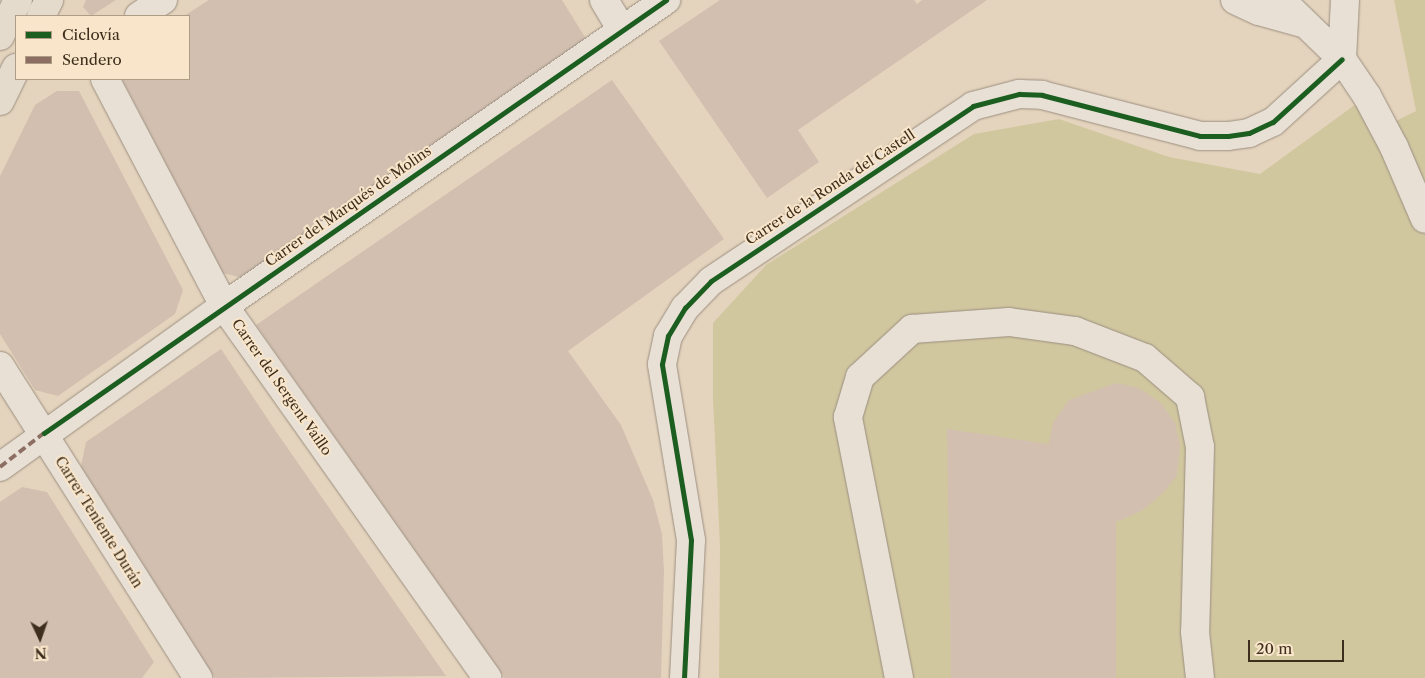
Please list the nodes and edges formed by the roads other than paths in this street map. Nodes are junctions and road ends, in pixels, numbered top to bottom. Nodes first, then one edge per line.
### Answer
1 (18, 0) edge
2 (35, 0) edge
3 (49, 0) edge
4 (163, 0) edge
5 (604, 0) edge
6 (666, 0) edge
7 (1235, 0) edge
8 (1281, 0) edge
9 (1345, 0) edge
10 (34, 15) edge
11 (42, 15) edge
12 (140, 15) edge
13 (1306, 24) junction
14 (622, 30) junction
15 (0, 36) edge
16 (1342, 59) junction
17 (15, 70) edge
18 (107, 80) edge
19 (0, 101) edge
20 (1425, 219) edge
21 (224, 306) junction
22 (0, 366) edge
23 (44, 433) junction
24 (0, 467) edge
25 (198, 678) edge
26 (487, 678) edge
27 (684, 678) edge
28 (899, 678) edge
29 (1200, 678) edge

1 - 15 main road
2 - 10 street
3 - 11 main road
4 - 12 street
5 - 14 street
6 - 14 street, Carrer del Marqués de Molins
7 - 13 street
8 - 13 street
9 - 16 street
13 - 16 street
14 - 21 street, Carrer del Marqués de Molins
16 - 20 street
16 - 27 street, Carrer de la Ronda del Castell
17 - 19 main road
18 - 21 street, Carrer del Sergent Vaillo
21 - 23 street, Carrer del Marqués de Molins
21 - 26 street, Carrer del Sergent Vaillo
22 - 23 street, Carrer Teniente Durán
23 - 24 street, Carrer del Marqués de Molins
23 - 25 street, Carrer Teniente Durán
28 - 29 street

